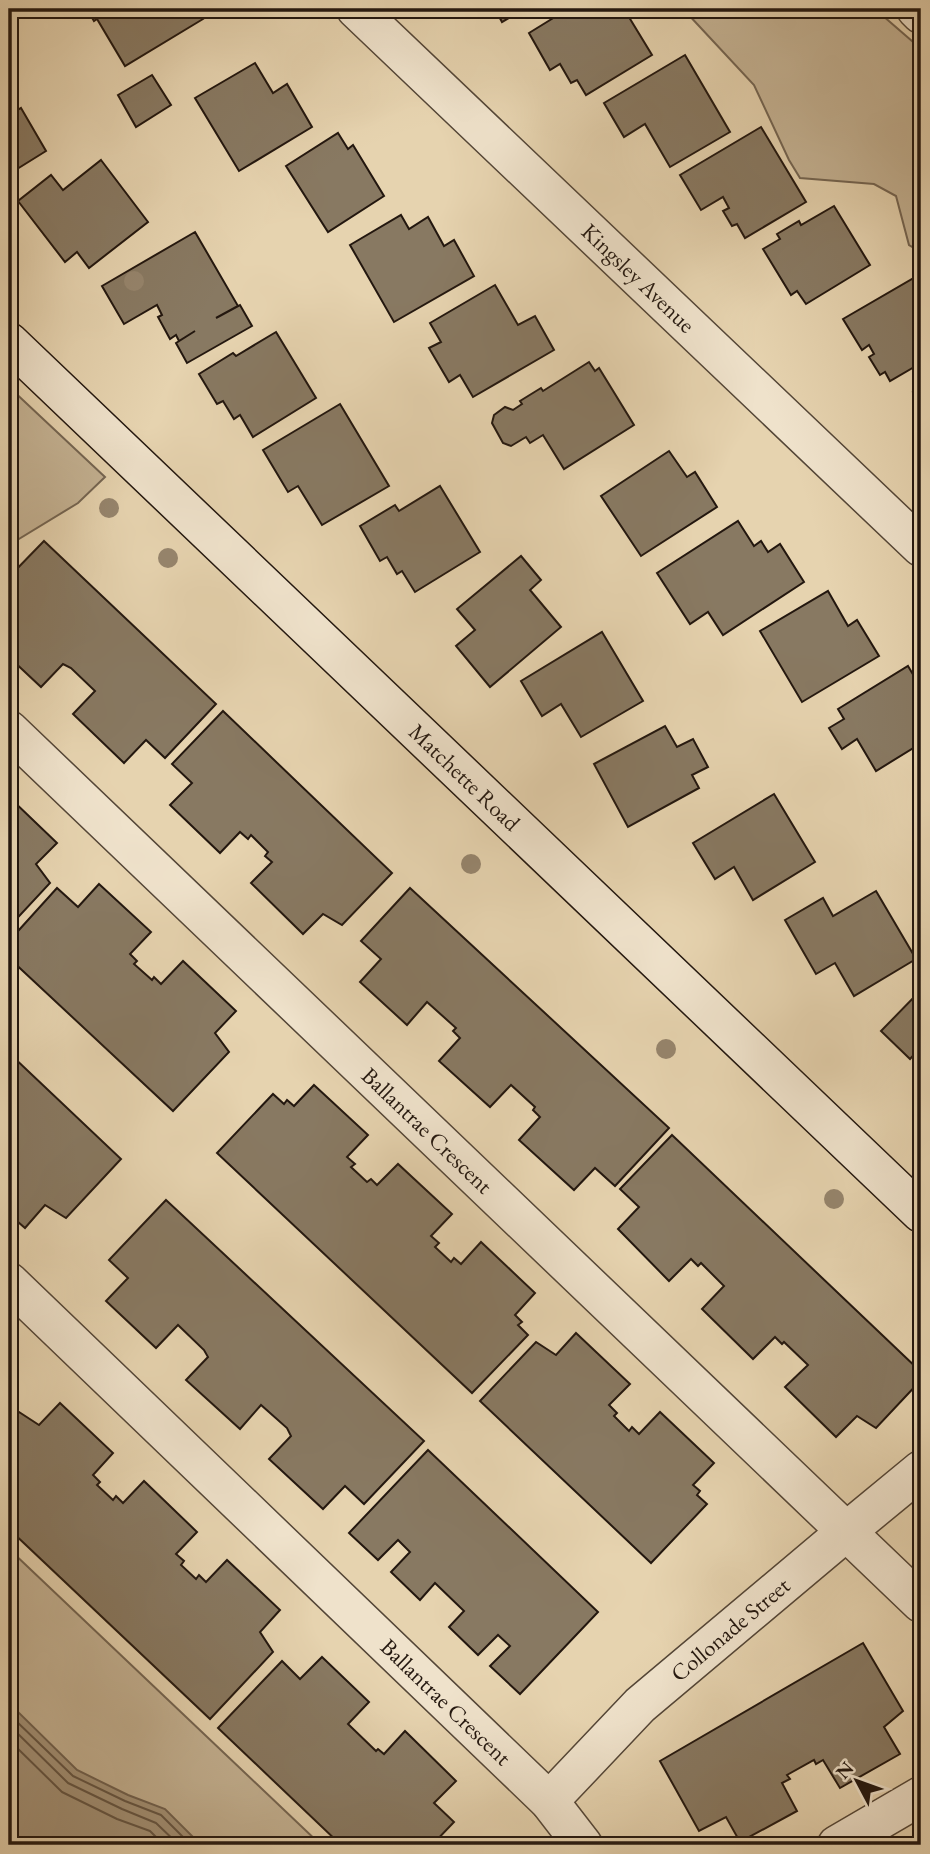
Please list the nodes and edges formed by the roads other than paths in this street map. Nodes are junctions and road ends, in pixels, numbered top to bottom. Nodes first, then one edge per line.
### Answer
1 (356, 9) edge
2 (916, 9) edge
3 (921, 14) edge
4 (9, 342) edge
5 (921, 547) edge
6 (9, 730) edge
7 (921, 1213) edge
8 (9, 1282) edge
9 (921, 1470) edge
10 (847, 1531) junction
11 (921, 1603) edge
12 (921, 1796) edge
13 (549, 1801) junction
14 (583, 1845) edge
15 (836, 1845) edge

1 - 5 street, Kingsley Avenue
2 - 3 street
4 - 7 street, Matchette Road
6 - 10 street, Ballantrae Crescent
8 - 13 street, Ballantrae Crescent
9 - 10 street, Collonade Street
10 - 11 street, Ballantrae Crescent
10 - 13 street, Collonade Street
12 - 15 street
13 - 14 street, Ballantrae Crescent

